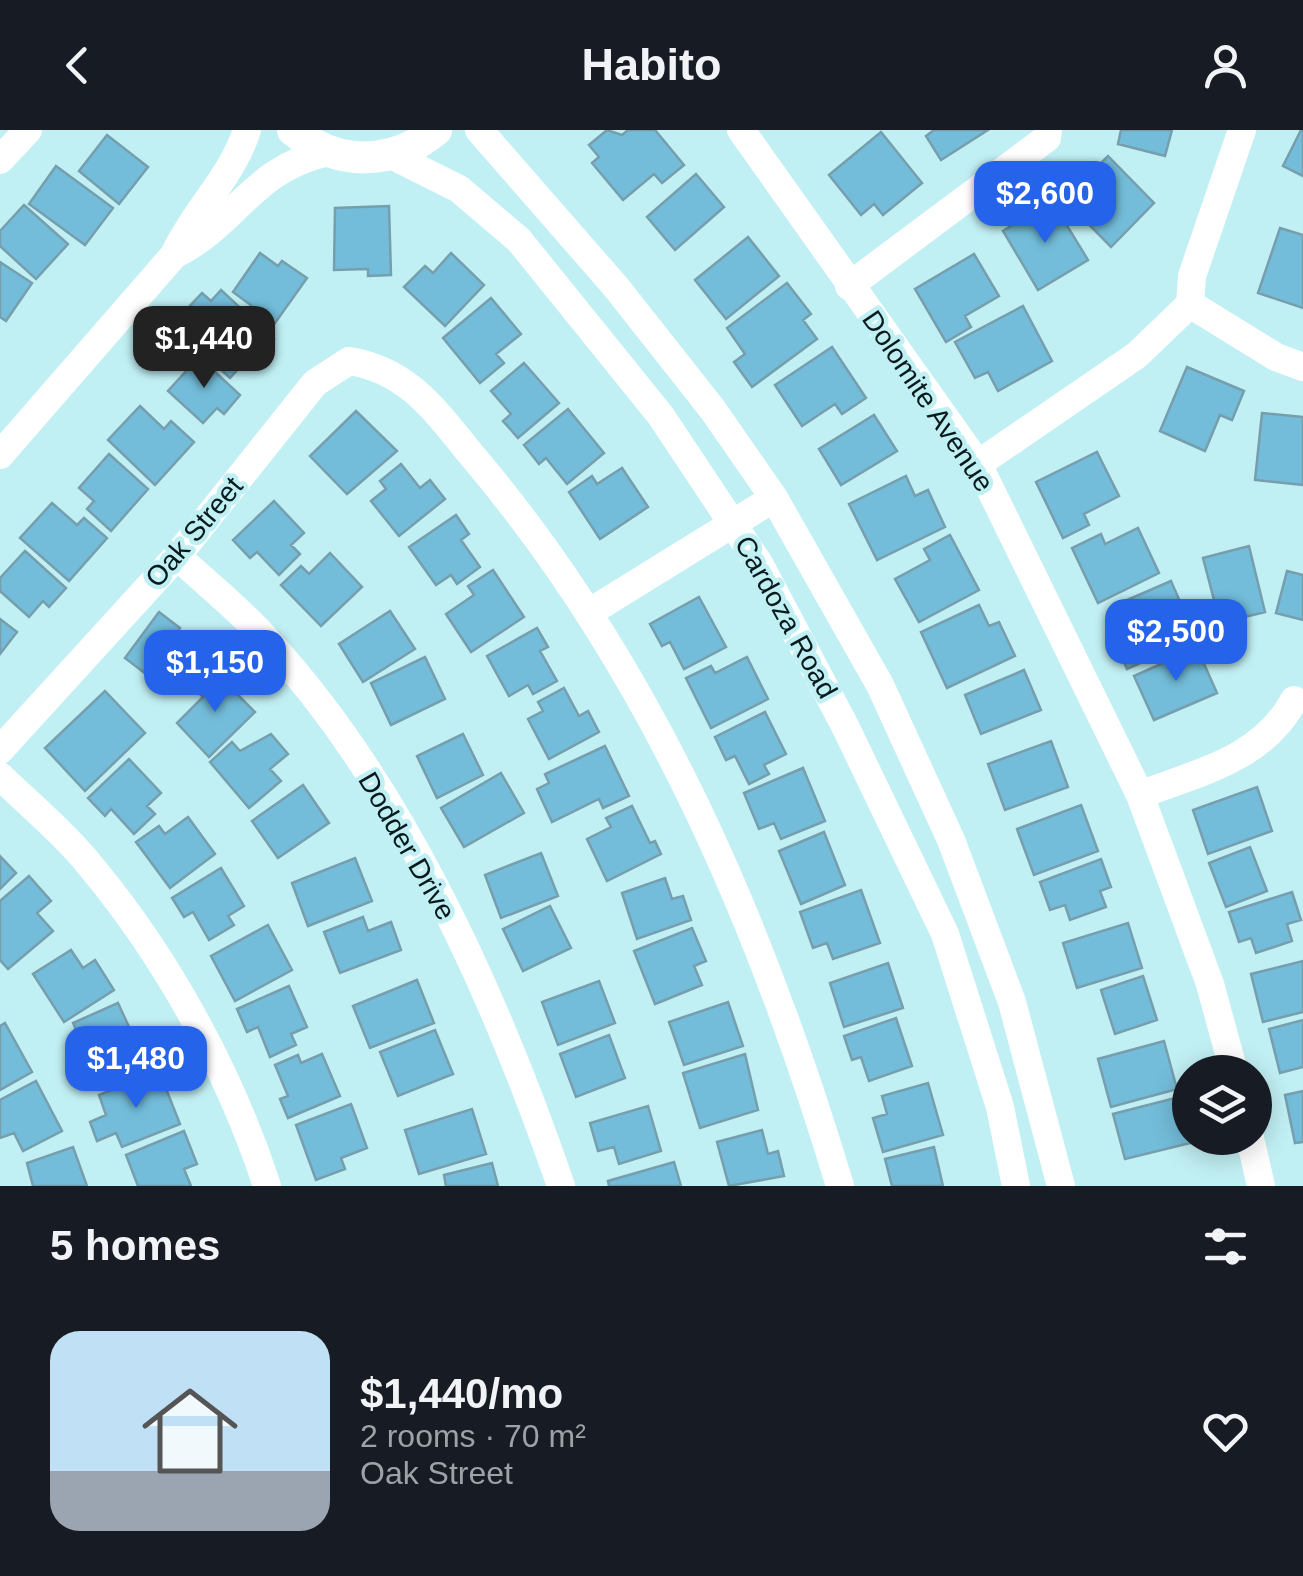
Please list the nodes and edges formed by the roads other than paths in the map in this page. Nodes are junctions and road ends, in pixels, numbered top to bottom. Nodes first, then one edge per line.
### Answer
1 (28, 130) edge
2 (246, 130) edge
3 (294, 130) edge
4 (436, 130) edge
5 (478, 130) edge
6 (741, 130) edge
7 (1048, 130) edge
8 (1242, 130) edge
9 (328, 152) junction
10 (391, 155) junction
11 (0, 160) edge
12 (174, 255) junction
13 (850, 286) junction
14 (1190, 304) junction
15 (1303, 366) edge
16 (0, 455) edge
17 (978, 464) junction
18 (774, 498) junction
19 (734, 522) junction
20 (177, 556) junction
21 (590, 612) junction
22 (1294, 700) dead end
23 (0, 750) edge
24 (0, 776) edge
25 (1140, 795) junction
26 (1229, 1055) edge
27 (1254, 1155) edge
28 (267, 1186) edge
29 (560, 1186) edge
30 (840, 1186) edge
31 (1016, 1186) edge
32 (1061, 1186) edge
33 (1261, 1186) edge

1 - 11 street
2 - 12 street
3 - 9 street
4 - 10 street
5 - 18 street, Cardoza Road
6 - 13 street, Dolomite Avenue
7 - 13 street
8 - 14 street
9 - 10 street
9 - 12 street
10 - 19 street, Cardoza Road
12 - 16 street
13 - 17 street, Dolomite Avenue
14 - 15 street
14 - 17 street
17 - 25 street, Dolomite Avenue
18 - 19 street
18 - 32 street, Cardoza Road
19 - 21 street
19 - 31 street, Cardoza Road
20 - 21 street, Oak Street
20 - 23 street, Oak Street
20 - 29 street, Dodder Drive
21 - 30 street
22 - 25 street
24 - 28 street
25 - 26 street, Dolomite Avenue
27 - 33 street

